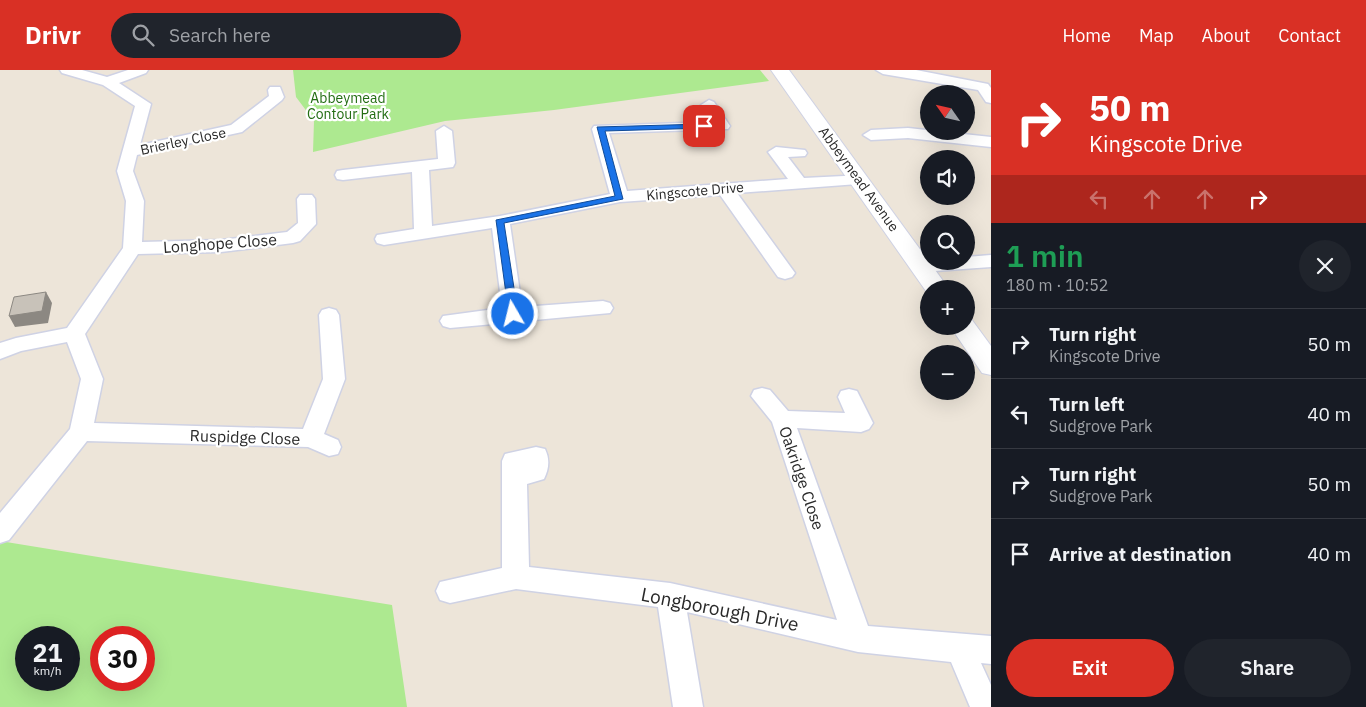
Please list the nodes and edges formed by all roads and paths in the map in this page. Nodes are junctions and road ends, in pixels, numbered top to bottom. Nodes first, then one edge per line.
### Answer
1 (67, 70) edge
2 (141, 70) edge
3 (780, 70) edge
4 (883, 70) edge
5 (108, 82) junction
6 (275, 90) dead end
7 (987, 93) edge
8 (709, 105) dead end
9 (444, 131) dead end
10 (871, 135) dead end
11 (991, 142) edge
12 (130, 152) junction
13 (800, 153) dead end
14 (420, 166) junction
15 (343, 175) dead end
16 (858, 179) junction
17 (799, 183) junction
18 (724, 188) junction
19 (620, 197) junction
20 (306, 199) dead end
21 (500, 222) junction
22 (423, 232) junction
23 (384, 239) dead end
24 (132, 248) junction
25 (991, 261) edge
26 (975, 262) edge
27 (920, 265) edge
28 (785, 272) dead end
29 (603, 308) dead end
30 (513, 314) junction
31 (329, 315) dead end
32 (450, 321) dead end
33 (74, 334) junction
34 (969, 335) edge
35 (0, 352) edge
36 (991, 366) edge
37 (762, 396) dead end
38 (849, 397) dead end
39 (782, 419) junction
40 (81, 432) junction
41 (536, 456) dead end
42 (0, 532) edge
43 (516, 577) junction
44 (450, 591) dead end
45 (670, 596) junction
46 (858, 638) junction
47 (960, 650) junction
48 (991, 650) edge
49 (688, 707) edge
50 (985, 707) edge

1 - 5 street
2 - 5 street
3 - 16 street, Abbeymead Avenue
4 - 7 street
5 - 12 street
6 - 12 street, Brierley Close
8 - 19 street
9 - 14 street
10 - 11 street
12 - 24 street
13 - 17 street
14 - 15 street
14 - 22 street
16 - 17 street, Kingscote Drive
16 - 27 street, Abbeymead Avenue
17 - 18 street, Kingscote Drive
18 - 19 street, Kingscote Drive
18 - 28 street
19 - 21 street, Kingscote Drive
20 - 24 street, Longhope Close
21 - 22 street, Kingscote Drive
21 - 30 street
22 - 23 street, Kingscote Drive
24 - 33 street
25 - 26 street
29 - 30 street
30 - 32 street
31 - 40 street, Ruspidge Close
33 - 35 street
33 - 40 street
34 - 36 street
37 - 39 street
38 - 39 street, Oakridge Close
39 - 46 street, Oakridge Close
40 - 42 street
41 - 43 street
43 - 44 street, Longborough Drive
43 - 45 street, Longborough Drive
45 - 46 street, Longborough Drive
45 - 49 street
46 - 47 street, Longborough Drive
47 - 48 street, Longborough Drive
47 - 50 street

